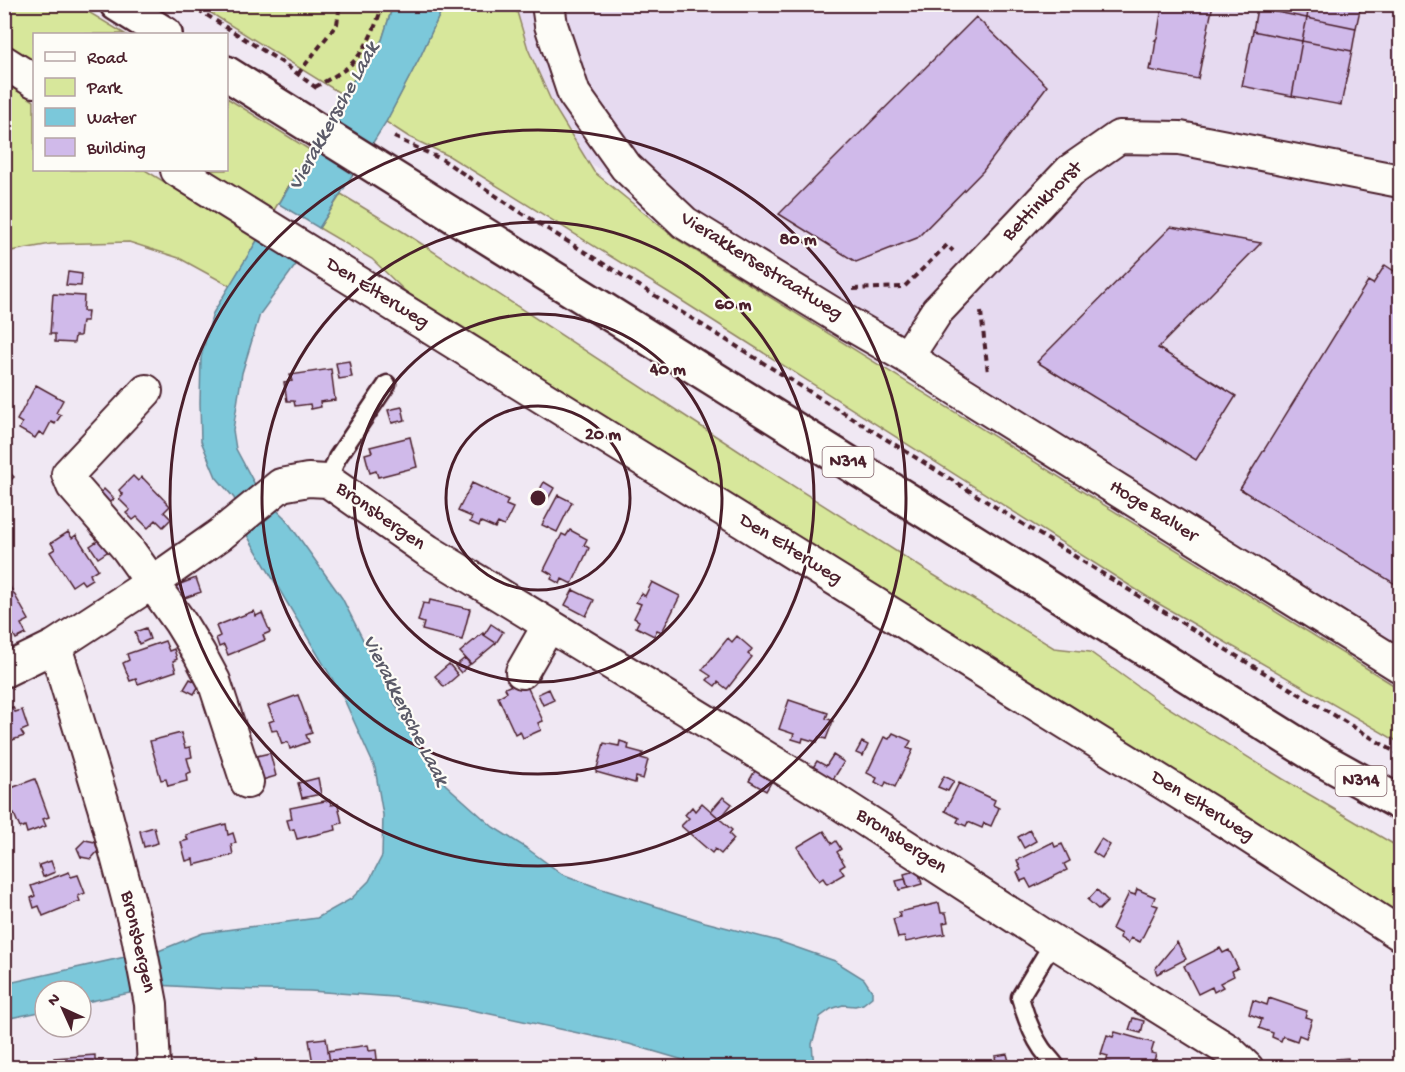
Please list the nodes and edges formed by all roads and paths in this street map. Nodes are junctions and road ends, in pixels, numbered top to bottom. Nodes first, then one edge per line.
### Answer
1 (117, 4) edge
2 (189, 4) edge
3 (340, 4) edge
4 (384, 4) edge
5 (548, 4) edge
6 (163, 33) edge
7 (4, 62) edge
8 (228, 74) edge
9 (298, 74) junction
10 (33, 80) edge
11 (315, 87) junction
12 (322, 93) dead end
13 (391, 136) dead end
14 (179, 171) edge
15 (1401, 181) edge
16 (974, 272) junction
17 (852, 289) dead end
18 (907, 357) junction
19 (989, 381) dead end
20 (387, 384) dead end
21 (146, 391) dead end
22 (328, 481) junction
23 (153, 582) junction
24 (549, 625) junction
25 (55, 646) junction
26 (1401, 666) edge
27 (4, 671) edge
28 (522, 672) dead end
29 (1401, 754) edge
30 (247, 782) dead end
31 (1401, 803) edge
32 (1401, 934) edge
33 (1054, 941) junction
34 (154, 1068) edge
35 (1057, 1068) edge
36 (1247, 1068) edge

1 - 6 main road
2 - 9 path
3 - 9 path
4 - 11 path
5 - 18 street, Vierakkersestraatweg
7 - 10 street
8 - 31 main road, N314
9 - 11 path
11 - 12 path
13 - 29 path
14 - 32 street, Den Elterweg
15 - 16 street, Bettinkhorst
16 - 17 path
16 - 18 street, Bettinkhorst
16 - 19 path
18 - 26 street, Hoge Balver
20 - 22 lane
21 - 23 street
22 - 23 street, Bronsbergen
22 - 24 street, Bronsbergen
23 - 25 street, Bronsbergen
23 - 30 street
24 - 28 street
24 - 33 street, Bronsbergen
25 - 27 street, Bronsbergen
25 - 34 street, Bronsbergen
33 - 35 lane
33 - 36 street, Bronsbergen

